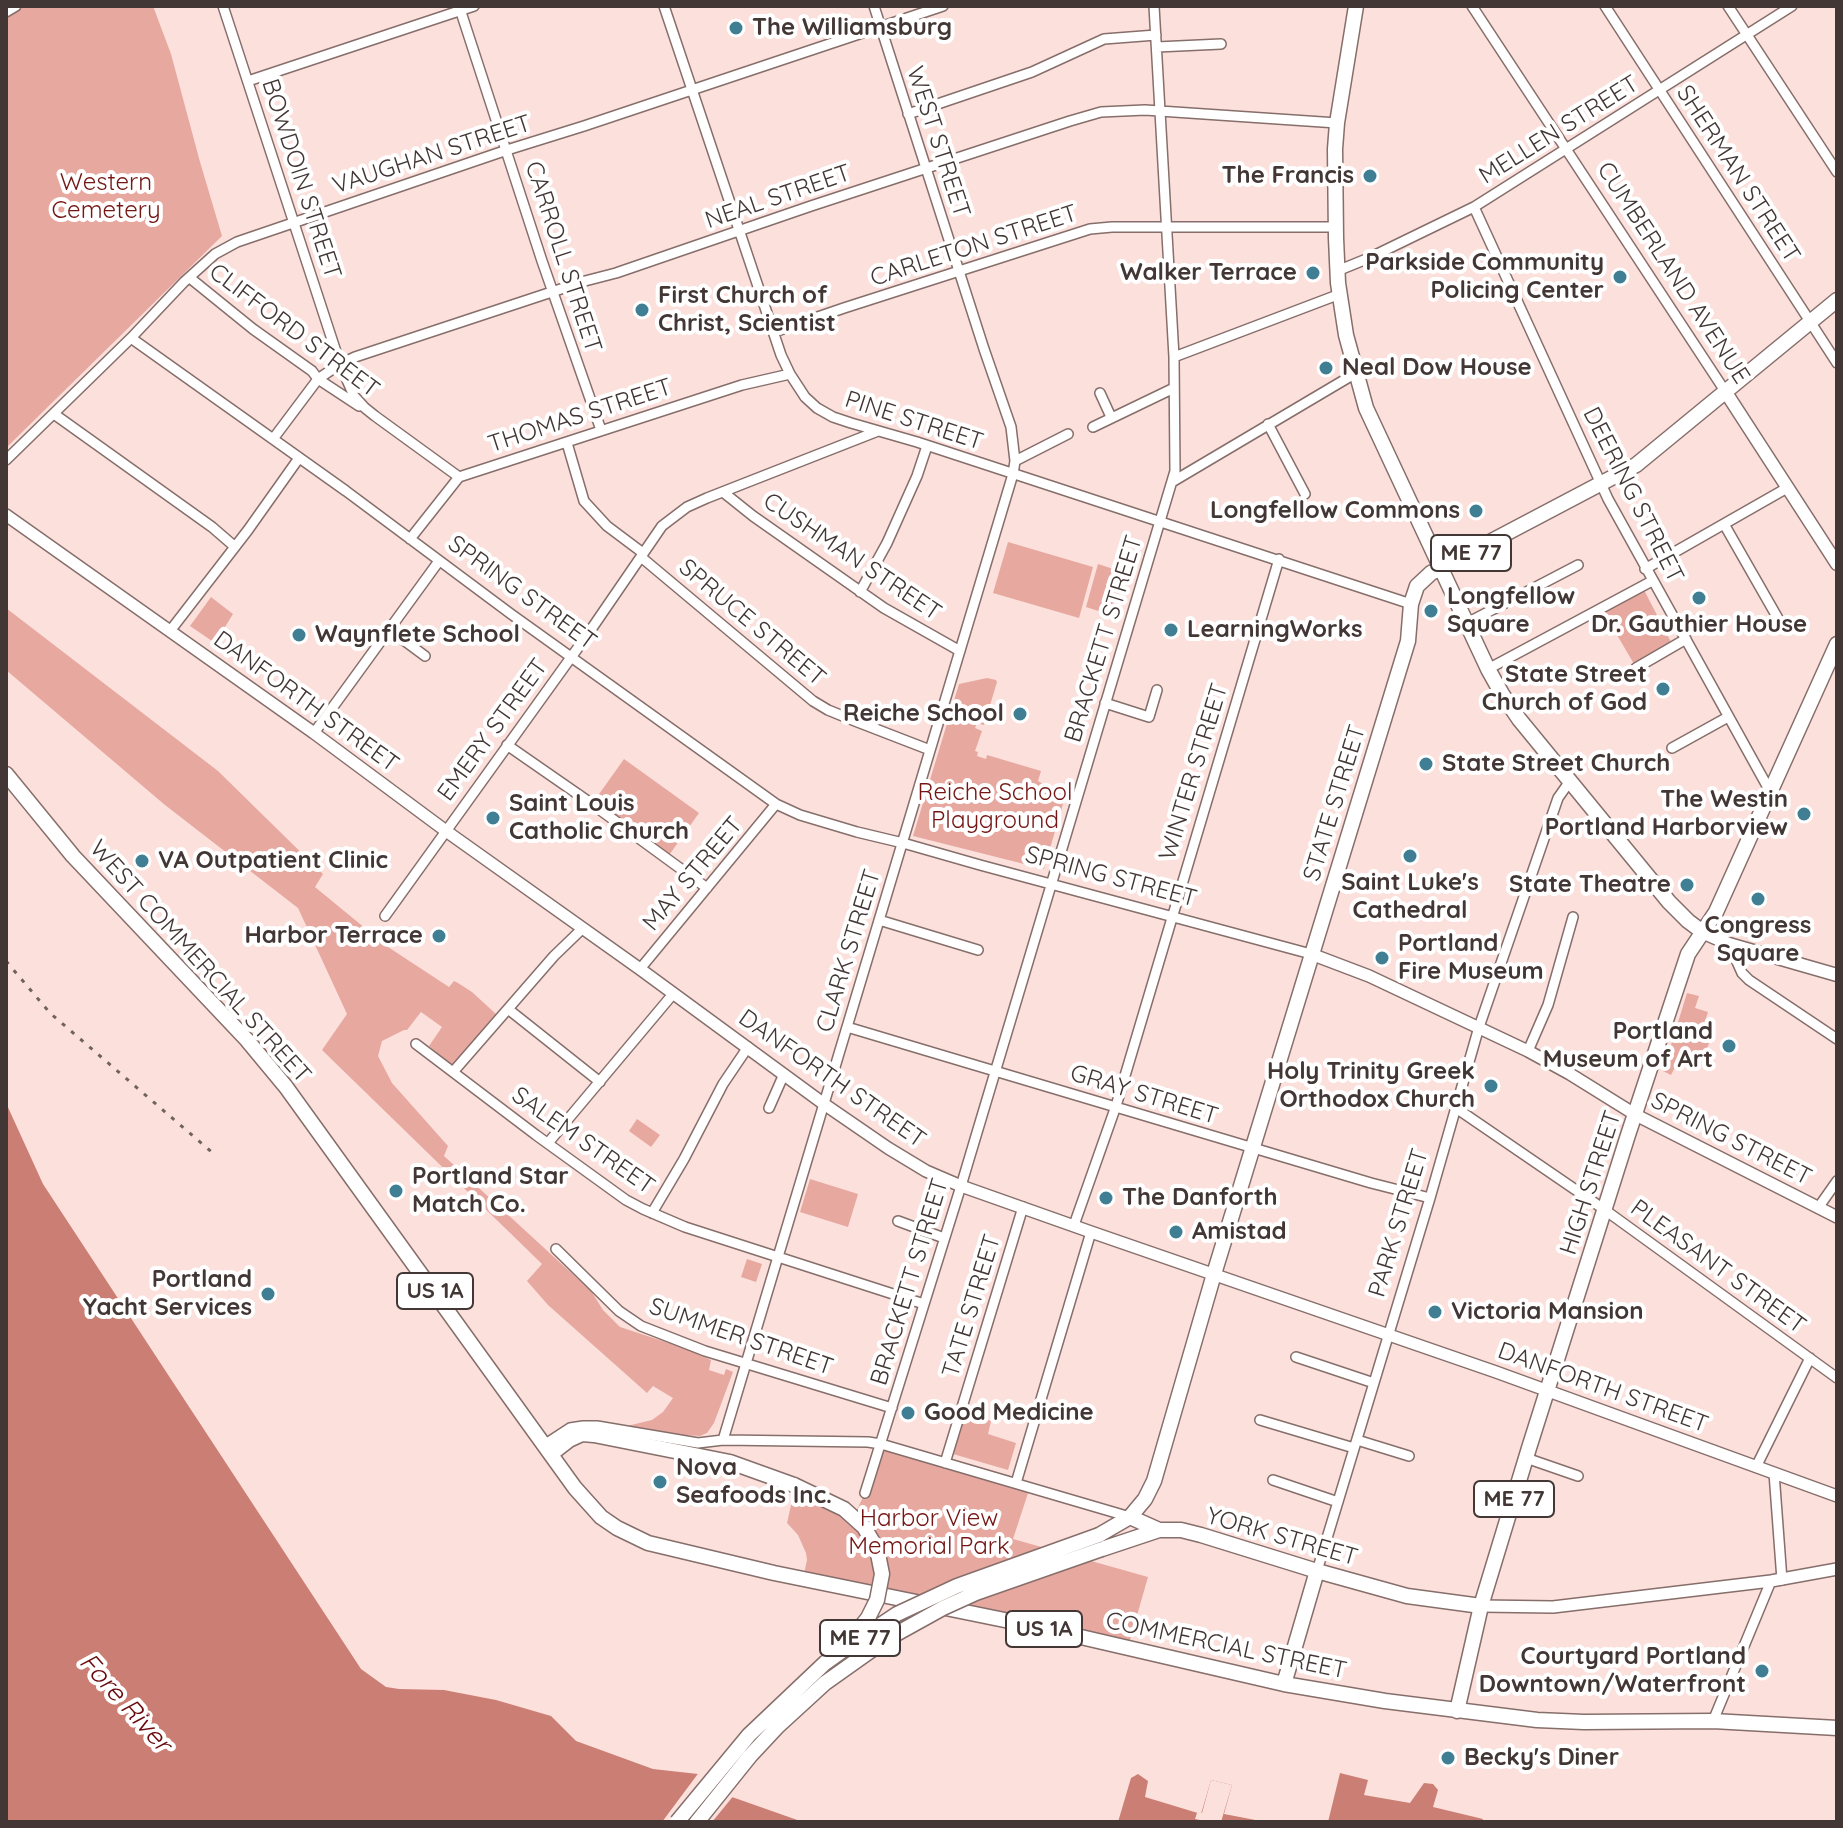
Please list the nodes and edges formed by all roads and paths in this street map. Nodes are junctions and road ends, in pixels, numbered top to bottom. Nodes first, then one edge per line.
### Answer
1 (16, 6) edge
2 (223, 6) edge
3 (474, 6) edge
4 (664, 6) edge
5 (874, 6) edge
6 (943, 6) edge
7 (1154, 6) edge
8 (1356, 6) edge
9 (1472, 6) edge
10 (1605, 6) edge
11 (1728, 6) edge
12 (1792, 6) edge
13 (460, 8) edge
14 (6, 12) edge
15 (880, 26) junction
16 (1746, 33) junction
17 (1156, 35) junction
18 (1221, 44) dead end
19 (1157, 47) junction
20 (248, 81) junction
21 (691, 90) junction
22 (1659, 90) junction
23 (1160, 110) junction
24 (908, 114) junction
25 (1337, 123) junction
26 (507, 150) junction
27 (1566, 150) junction
28 (925, 168) junction
29 (1837, 172) edge
30 (1474, 207) junction
31 (294, 222) junction
32 (1166, 227) junction
33 (1336, 227) junction
34 (739, 231) junction
35 (1337, 271) junction
36 (959, 272) junction
37 (190, 278) junction
38 (553, 292) junction
39 (1340, 294) junction
40 (1837, 300) edge
41 (1810, 321) junction
42 (774, 332) junction
43 (131, 338) junction
44 (1174, 357) junction
45 (1837, 363) edge
46 (340, 364) junction
47 (1356, 373) junction
48 (790, 374) junction
49 (318, 379) junction
50 (1174, 388) junction
51 (1725, 391) junction
52 (1100, 393) dead end
53 (54, 414) junction
54 (375, 416) junction
55 (1111, 417) junction
56 (1268, 424) junction
57 (1093, 427) dead end
58 (601, 430) junction
59 (878, 431) junction
60 (1068, 434) dead end
61 (273, 439) junction
62 (567, 443) junction
63 (927, 446) junction
64 (299, 458) junction
65 (6, 460) edge
66 (1015, 461) junction
67 (1013, 474) junction
68 (459, 477) junction
69 (1172, 482) junction
70 (1600, 485) junction
71 (1787, 488) junction
72 (723, 492) junction
73 (1305, 494) dead end
74 (6, 515) edge
75 (1159, 522) junction
76 (1724, 524) junction
77 (410, 539) junction
78 (234, 546) junction
79 (642, 555) junction
80 (1279, 559) junction
81 (439, 561) junction
82 (1837, 564) edge
83 (1578, 565) dead end
84 (1441, 568) junction
85 (1645, 569) junction
86 (1652, 581) junction
87 (860, 592) junction
88 (1411, 604) junction
89 (1780, 622) dead end
90 (1467, 623) junction
91 (390, 630) junction
92 (170, 631) junction
93 (1686, 639) junction
94 (1837, 644) edge
95 (960, 651) junction
96 (425, 656) dead end
97 (572, 656) junction
98 (1636, 668) dead end
99 (1488, 669) junction
100 (1157, 690) dead end
101 (1105, 703) junction
102 (1728, 717) junction
103 (314, 733) junction
104 (507, 745) junction
105 (1672, 748) dead end
106 (930, 750) junction
107 (6, 774) edge
108 (1570, 781) junction
109 (1771, 793) junction
110 (776, 804) junction
111 (446, 831) junction
112 (903, 843) junction
113 (1052, 884) junction
114 (707, 888) junction
115 (385, 916) dead end
116 (1171, 916) junction
117 (1573, 917) dead end
118 (879, 920) junction
119 (583, 928) junction
120 (1704, 933) junction
121 (1729, 944) junction
122 (978, 950) dead end
123 (1311, 954) junction
124 (640, 969) junction
125 (1836, 974) edge
126 (673, 994) junction
127 (508, 1009) junction
128 (847, 1027) junction
129 (1479, 1027) junction
130 (1837, 1039) edge
131 (416, 1044) dead end
132 (748, 1047) junction
133 (1528, 1051) junction
134 (995, 1071) junction
135 (453, 1072) junction
136 (784, 1074) junction
137 (600, 1082) junction
138 (824, 1104) junction
139 (1116, 1106) junction
140 (769, 1108) dead end
141 (1456, 1108) junction
142 (1636, 1115) junction
143 (548, 1143) junction
144 (1252, 1148) junction
145 (1837, 1181) edge
146 (961, 1186) junction
147 (1430, 1198) junction
148 (1023, 1207) junction
149 (1818, 1208) junction
150 (1605, 1210) junction
151 (652, 1213) junction
152 (1837, 1217) edge
153 (898, 1221) dead end
154 (1074, 1225) junction
155 (1091, 1232) junction
156 (944, 1238) junction
157 (556, 1249) dead end
158 (778, 1256) junction
159 (1214, 1274) junction
160 (924, 1304) junction
161 (1389, 1335) junction
162 (1296, 1357) dead end
163 (1810, 1358) junction
164 (746, 1364) junction
165 (1837, 1378) edge
166 (1374, 1383) junction
167 (1548, 1392) junction
168 (892, 1408) junction
169 (1260, 1420) dead end
170 (723, 1440) junction
171 (881, 1444) junction
172 (1356, 1444) junction
173 (547, 1449) junction
174 (1409, 1456) dead end
175 (1526, 1458) junction
176 (945, 1463) junction
177 (1756, 1467) junction
178 (1774, 1473) junction
179 (1578, 1476) dead end
180 (1273, 1480) dead end
181 (1154, 1481) junction
182 (1016, 1483) junction
183 (865, 1493) dead end
184 (1837, 1496) edge
185 (1338, 1502) junction
186 (1130, 1517) junction
187 (617, 1528) joint
188 (1159, 1530) junction
189 (1100, 1542) junction
190 (1837, 1569) edge
191 (1317, 1571) junction
192 (1777, 1580) junction
193 (1481, 1606) junction
194 (846, 1648) junction
195 (1284, 1684) junction
196 (1457, 1711) junction
197 (1713, 1721) junction
198 (1837, 1727) edge
199 (677, 1822) edge
200 (697, 1822) edge

1 - 14 street
2 - 20 street, BOWDOIN STREET
3 - 13 street
4 - 21 street, PINE STREET
5 - 15 street, WEST STREET
6 - 15 street, VAUGHAN STREET
7 - 17 street, BRACKETT STREET
8 - 25 main road
9 - 27 street, CUMBERLAND AVENUE
10 - 22 street, SHERMAN STREET
11 - 16 street
12 - 16 street, MELLEN STREET
13 - 20 street
13 - 26 street, CARROLL STREET
15 - 21 street, VAUGHAN STREET
15 - 24 street, WEST STREET
16 - 22 street, MELLEN STREET
16 - 29 street
17 - 19 street, BRACKETT STREET
17 - 24 street
18 - 19 street
19 - 23 street, BRACKETT STREET
20 - 31 street, BOWDOIN STREET
21 - 26 street, VAUGHAN STREET
21 - 34 street, PINE STREET
22 - 27 street, MELLEN STREET
22 - 41 street, SHERMAN STREET
23 - 25 street, NEAL STREET
23 - 28 street, NEAL STREET
23 - 32 street, BRACKETT STREET
24 - 28 street, WEST STREET
25 - 33 main road
26 - 31 street, VAUGHAN STREET
26 - 38 street, CARROLL STREET
27 - 30 street, MELLEN STREET
27 - 51 street, CUMBERLAND AVENUE
28 - 34 street, NEAL STREET
28 - 36 street, WEST STREET
30 - 35 street, MELLEN STREET
30 - 70 street, DEERING STREET
31 - 37 street, VAUGHAN STREET
31 - 46 street, BOWDOIN STREET
32 - 33 street, CARLETON STREET
32 - 36 street, CARLETON STREET
32 - 44 street, BRACKETT STREET
33 - 35 main road
34 - 38 street, NEAL STREET
34 - 42 street, PINE STREET
35 - 39 main road
36 - 42 street, CARLETON STREET
36 - 66 street, WEST STREET
37 - 43 street, VAUGHAN STREET
37 - 49 street, CLIFFORD STREET
38 - 46 street, NEAL STREET
38 - 58 street, CARROLL STREET
39 - 44 street
39 - 47 main road
40 - 41 main road, STATE STREET / ME 77
41 - 45 street, SHERMAN STREET
41 - 51 main road, STATE STREET / ME 77
42 - 48 street, PINE STREET
43 - 53 street, VAUGHAN STREET
43 - 61 street, SPRING STREET
44 - 50 street, BRACKETT STREET
46 - 49 street, NEAL STREET
46 - 54 street, CLIFFORD STREET
47 - 56 street
47 - 84 main road
48 - 58 street, THOMAS STREET
48 - 59 street, PINE STREET
49 - 54 street, CLIFFORD STREET
49 - 61 street, NEAL STREET
50 - 55 street
50 - 69 street, BRACKETT STREET
51 - 70 main road, STATE STREET / ME 77
51 - 71 main road, CUMBERLAND AVENUE
52 - 55 street
53 - 65 street, VAUGHAN STREET
53 - 78 street
54 - 68 street, CLIFFORD STREET
55 - 57 street
56 - 69 street
56 - 73 street
58 - 62 street, THOMAS STREET
59 - 63 street, PINE STREET
59 - 72 street, EMERY STREET
60 - 66 street
61 - 64 street, SPRING STREET
62 - 68 street, THOMAS STREET
62 - 79 street, SPRUCE STREET
63 - 67 street, PINE STREET
63 - 87 street
64 - 77 street, SPRING STREET
64 - 78 street
66 - 67 street, WEST STREET
67 - 75 street, PINE STREET
67 - 95 street, CLARK STREET
68 - 77 street
69 - 75 street, BRACKETT STREET
70 - 84 main road, STATE STREET / ME 77
70 - 85 street, DEERING STREET
71 - 76 street
71 - 82 main road, CUMBERLAND AVENUE
72 - 79 street, EMERY STREET
72 - 87 street, CUSHMAN STREET
74 - 92 street, DANFORTH STREET
75 - 80 street, PINE STREET
75 - 101 street, BRACKETT STREET
76 - 85 street
76 - 89 street
77 - 81 street, SPRING STREET
78 - 92 street
79 - 97 street, EMERY STREET
79 - 106 street, SPRUCE STREET
80 - 88 street, PINE STREET
80 - 116 street, WINTER STREET
81 - 91 street
81 - 97 street, SPRING STREET
83 - 90 street
84 - 88 main road, STATE STREET / ME 77
84 - 90 main road
85 - 86 street, DEERING STREET
86 - 93 street, DEERING STREET
86 - 99 street
87 - 95 street, CUSHMAN STREET
88 - 123 main road, STATE STREET / ME 77
90 - 99 main road
91 - 96 street
91 - 103 street
92 - 103 street, DANFORTH STREET
93 - 98 street
93 - 102 street, DEERING STREET
94 - 109 main road, HIGH STREET / ME 77
95 - 106 street, CLARK STREET
97 - 104 street, EMERY STREET
97 - 110 street, SPRING STREET
99 - 108 main road
100 - 101 street
101 - 113 street, BRACKETT STREET
102 - 105 street
102 - 109 street, DEERING STREET
103 - 111 street, DANFORTH STREET
104 - 111 street, EMERY STREET
104 - 114 street
106 - 112 street, CLARK STREET
107 - 173 main road, WEST COMMERCIAL STREET / US 1A
108 - 120 main road
108 - 129 street, PARK STREET
109 - 120 main road, HIGH STREET / ME 77
110 - 112 street, SPRING STREET
110 - 114 street, MAY STREET
111 - 115 street, EMERY STREET
111 - 119 street, DANFORTH STREET
112 - 113 street, SPRING STREET
112 - 118 street, CLARK STREET
113 - 116 street, SPRING STREET
113 - 134 street, BRACKETT STREET
114 - 124 street, MAY STREET
116 - 123 street, SPRING STREET
116 - 139 street, WINTER STREET
117 - 133 street
118 - 122 street
118 - 128 street, CLARK STREET
119 - 124 street, DANFORTH STREET
119 - 127 street
120 - 121 main road
120 - 142 main road, HIGH STREET / ME 77
121 - 125 main road
121 - 130 street
123 - 129 street, SPRING STREET
123 - 144 main road, STATE STREET / ME 77
124 - 126 street, DANFORTH STREET
126 - 132 street, DANFORTH STREET
126 - 137 street
127 - 135 street
127 - 137 street
128 - 134 street, GRAY STREET
128 - 138 street, CLARK STREET
129 - 133 street, SPRING STREET
129 - 141 street, PARK STREET
131 - 135 street, SALEM STREET
132 - 136 street, DANFORTH STREET
132 - 151 street
133 - 142 street, SPRING STREET
134 - 139 street, GRAY STREET
134 - 146 street, BRACKETT STREET
135 - 143 street, SALEM STREET
136 - 138 street, DANFORTH STREET
136 - 140 street
137 - 143 street
138 - 146 street, DANFORTH STREET
138 - 158 street, CLARK STREET
139 - 144 street, GRAY STREET
139 - 154 street, WINTER STREET
141 - 147 street, PARK STREET
141 - 150 street, PLEASANT STREET
142 - 149 street, SPRING STREET
142 - 150 main road, HIGH STREET / ME 77
143 - 151 street, SALEM STREET
144 - 147 street, GRAY STREET
144 - 159 main road, STATE STREET / ME 77
145 - 149 street
146 - 148 street, DANFORTH STREET
146 - 156 street, BRACKETT STREET
147 - 161 street, PARK STREET
148 - 154 street, DANFORTH STREET
148 - 176 street, TATE STREET
149 - 152 street, SPRING STREET
150 - 163 street, PLEASANT STREET
150 - 167 main road, HIGH STREET / ME 77
151 - 158 street, SALEM STREET
153 - 156 street
154 - 155 street, DANFORTH STREET
155 - 159 street, DANFORTH STREET
155 - 182 street
156 - 160 street, BRACKETT STREET
157 - 164 street, SUMMER STREET
158 - 160 street, SALEM STREET
158 - 164 street, CLARK STREET
159 - 161 street, DANFORTH STREET
159 - 181 main road, STATE STREET / ME 77
160 - 168 street, BRACKETT STREET
161 - 166 street, PARK STREET
161 - 167 street, DANFORTH STREET
162 - 166 street
163 - 165 street, PLEASANT STREET
163 - 177 street
164 - 168 street, SUMMER STREET
164 - 170 street, CLARK STREET
166 - 172 street, PARK STREET
167 - 175 main road, HIGH STREET / ME 77
167 - 177 street, DANFORTH STREET
168 - 171 street, BRACKETT STREET
169 - 172 street
170 - 171 street, YORK STREET
170 - 173 street, YORK STREET
171 - 176 street, YORK STREET
171 - 183 street, BRACKETT STREET
172 - 174 street
172 - 185 street, PARK STREET
173 - 187 main road, WEST COMMERCIAL STREET / US 1A
173 - 194 main road, bridge
175 - 179 street
175 - 193 main road, HIGH STREET / ME 77
176 - 182 street, YORK STREET
177 - 178 street, DANFORTH STREET
178 - 184 street, DANFORTH STREET
178 - 192 street
180 - 185 street
181 - 186 main road, STATE STREET / ME 77
181 - 188 main road
182 - 186 street, YORK STREET
185 - 191 street, PARK STREET
186 - 188 main road, YORK STREET
186 - 189 main road, ME 77
187 - 195 main road, COMMERCIAL STREET / US 1A
188 - 189 main road, ME 77
188 - 191 main road, YORK STREET / ME 77
189 - 194 main road, ME 77, bridge
189 - 200 main road, ME 77, bridge
190 - 192 street, YORK STREET
191 - 193 main road, YORK STREET / ME 77
191 - 195 main road, PARK STREET
192 - 193 street, YORK STREET
192 - 197 street
193 - 196 main road, HIGH STREET
194 - 199 main road, ME 77, bridge
195 - 196 main road, COMMERCIAL STREET / US 1A
196 - 197 main road, COMMERCIAL STREET / US 1A
197 - 198 main road, COMMERCIAL STREET / US 1A

